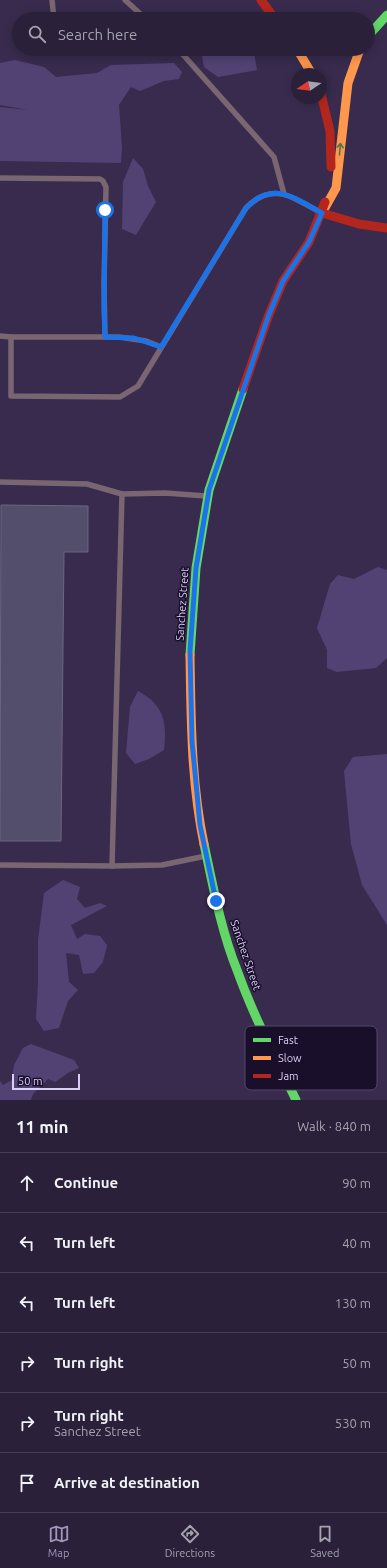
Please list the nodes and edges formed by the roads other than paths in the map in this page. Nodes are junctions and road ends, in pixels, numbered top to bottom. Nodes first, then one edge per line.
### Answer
1 (52, 0) edge
2 (125, 0) edge
3 (261, 0) edge
4 (53, 12) edge
5 (138, 12) edge
6 (270, 12) edge
7 (387, 15) edge
8 (375, 28) edge
9 (184, 56) edge
10 (301, 56) edge
11 (358, 56) edge
12 (308, 68) edge
13 (323, 104) edge
14 (0, 178) edge
15 (284, 194) junction
16 (322, 213) junction
17 (387, 228) edge
18 (0, 336) edge
19 (11, 336) junction
20 (105, 337) junction
21 (161, 347) junction
22 (0, 482) edge
23 (122, 494) junction
24 (208, 496) junction
25 (207, 856) junction
26 (0, 865) edge
27 (112, 866) junction
28 (259, 1026) edge
29 (291, 1090) edge
30 (296, 1100) edge

1 - 4 lane
2 - 5 lane
3 - 6 main road
7 - 8 main road
9 - 15 lane
10 - 12 main road
16 -> 11 main road
13 - 16 main road, Sanchez Street
14 - 20 lane
15 - 16 lane
15 - 21 lane
16 - 17 main road
16 - 24 main road, Sanchez Street
18 - 19 lane
19 - 20 lane
19 - 21 lane
20 - 21 lane
22 - 23 lane
23 - 24 lane
23 - 27 lane
24 - 25 main road, Sanchez Street
25 - 27 lane
25 - 28 main road, Sanchez Street
26 - 27 lane
29 - 30 main road, Sanchez Street

